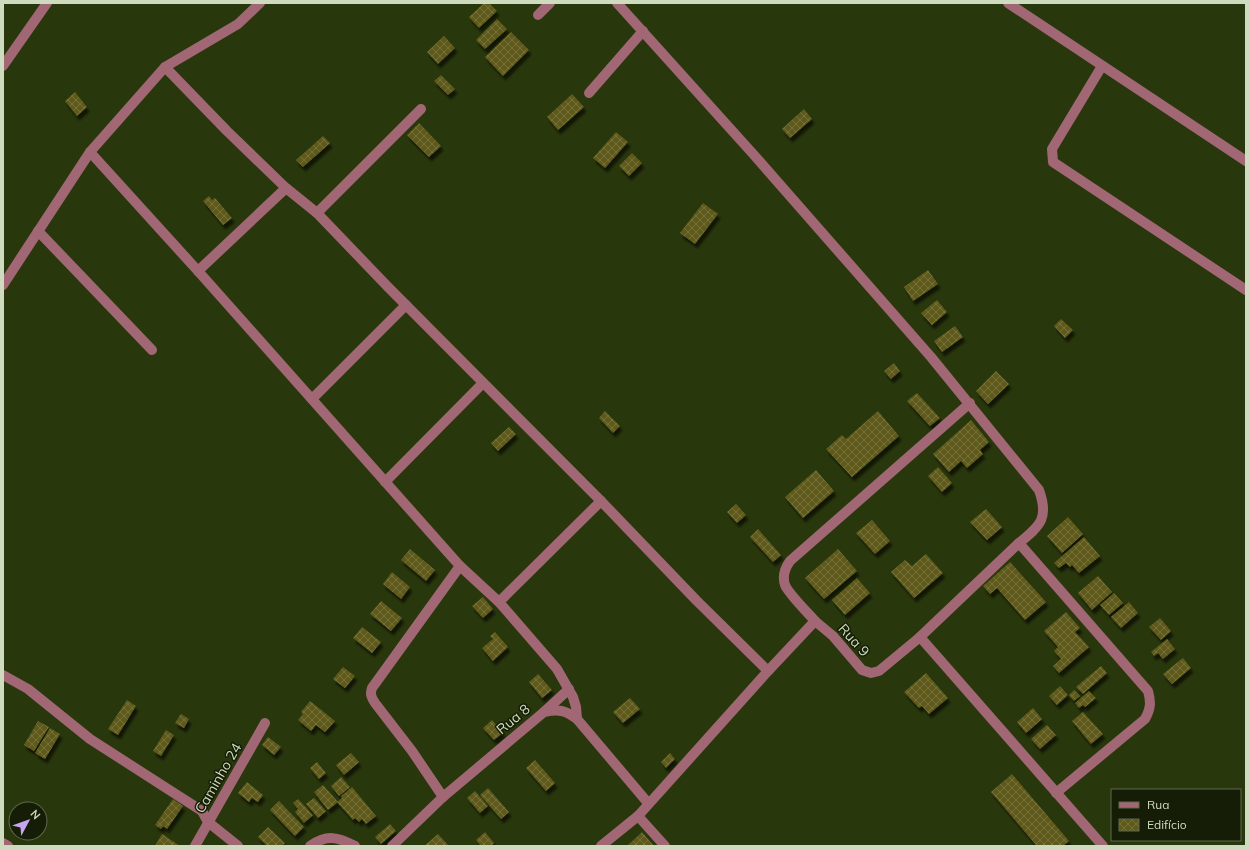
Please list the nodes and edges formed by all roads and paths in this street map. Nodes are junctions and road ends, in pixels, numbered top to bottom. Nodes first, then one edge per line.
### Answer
1 (47, 3) edge
2 (260, 3) edge
3 (550, 3) edge
4 (618, 3) edge
5 (1008, 3) edge
6 (538, 14) dead end
7 (642, 31) junction
8 (3, 66) edge
9 (1102, 66) junction
10 (165, 67) junction
11 (589, 92) dead end
12 (421, 109) dead end
13 (90, 152) junction
14 (1246, 161) edge
15 (286, 188) junction
16 (317, 213) junction
17 (38, 232) junction
18 (198, 271) junction
19 (3, 286) edge
20 (1246, 290) edge
21 (406, 305) junction
22 (152, 350) dead end
23 (483, 383) junction
24 (312, 399) junction
25 (970, 403) junction
26 (385, 482) junction
27 (601, 501) junction
28 (1019, 543) junction
29 (460, 566) junction
30 (498, 602) junction
31 (815, 621) junction
32 (920, 637) junction
33 (768, 671) junction
34 (3, 675) edge
35 (569, 689) junction
36 (544, 712) junction
37 (577, 719) junction
38 (265, 724) dead end
39 (1056, 793) junction
40 (443, 797) junction
41 (648, 804) junction
42 (638, 816) junction
43 (208, 822) junction
44 (3, 843) edge
45 (8, 846) edge
46 (195, 846) edge
47 (238, 846) edge
48 (310, 846) edge
49 (355, 846) edge
50 (392, 846) edge
51 (600, 846) edge
52 (665, 846) edge
53 (1103, 846) edge

1 - 8 street
2 - 10 street
3 - 6 street
4 - 7 street
5 - 9 street
7 - 11 street
7 - 25 street
9 - 14 street
9 - 20 street
10 - 13 street
10 - 15 street
12 - 16 street
13 - 17 street
13 - 18 street
15 - 16 street
15 - 18 street
16 - 21 street
17 - 19 street
17 - 22 street
18 - 24 street
21 - 23 street
21 - 24 street
23 - 26 street
23 - 27 street
24 - 26 street
25 - 28 street
25 - 31 street
26 - 29 street
27 - 30 street
27 - 33 street
28 - 32 street
28 - 39 street
29 - 30 street
29 - 40 street
30 - 35 street
31 - 32 street, Rua 9
31 - 33 street
32 - 39 street
33 - 41 street
34 - 43 street
35 - 36 street
35 - 37 street
36 - 37 street, Rua 8
36 - 40 street, Rua 8
37 - 41 street, Rua 8
38 - 43 street, Caminho 24
39 - 53 street
40 - 50 street, Rua 8
41 - 42 street
42 - 51 street
42 - 52 street
43 - 46 street, Caminho 24
43 - 47 street
44 - 45 street
48 - 49 street

